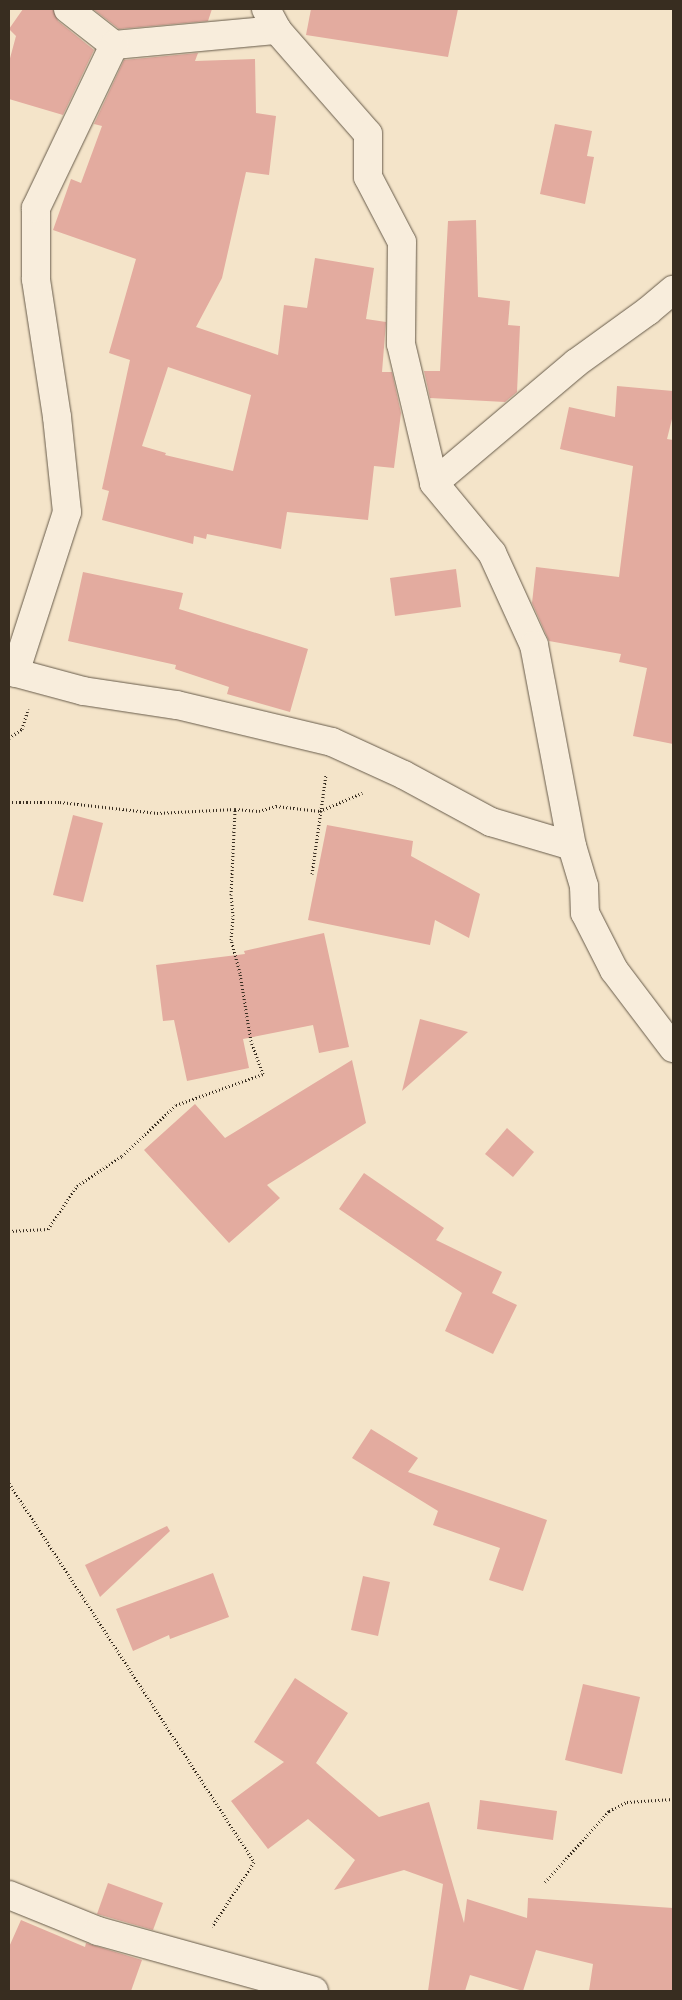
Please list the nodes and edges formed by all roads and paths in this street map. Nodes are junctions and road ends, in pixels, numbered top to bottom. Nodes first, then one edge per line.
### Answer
1 (68, 9) edge
2 (271, 19) edge
3 (114, 45) junction
4 (673, 290) edge
5 (434, 483) junction
6 (12, 672) edge
7 (332, 742) junction
8 (404, 775) junction
9 (9, 802) edge
10 (235, 809) junction
11 (320, 811) junction
12 (572, 846) junction
13 (312, 874) dead end
14 (673, 1048) edge
15 (9, 1231) edge
16 (9, 1483) edge
17 (673, 1799) edge
18 (545, 1882) dead end
19 (9, 1894) edge
20 (211, 1929) dead end
21 (314, 1991) edge

1 - 3 street
2 - 3 street
2 - 5 street
3 - 6 street
4 - 5 street
5 - 12 street
6 - 7 street
7 - 8 street
7 - 11 path
8 - 11 path
8 - 12 street
9 - 10 path
10 - 11 path
10 - 15 path
11 - 13 path
12 - 14 street
16 - 20 path
17 - 18 path
19 - 21 street

